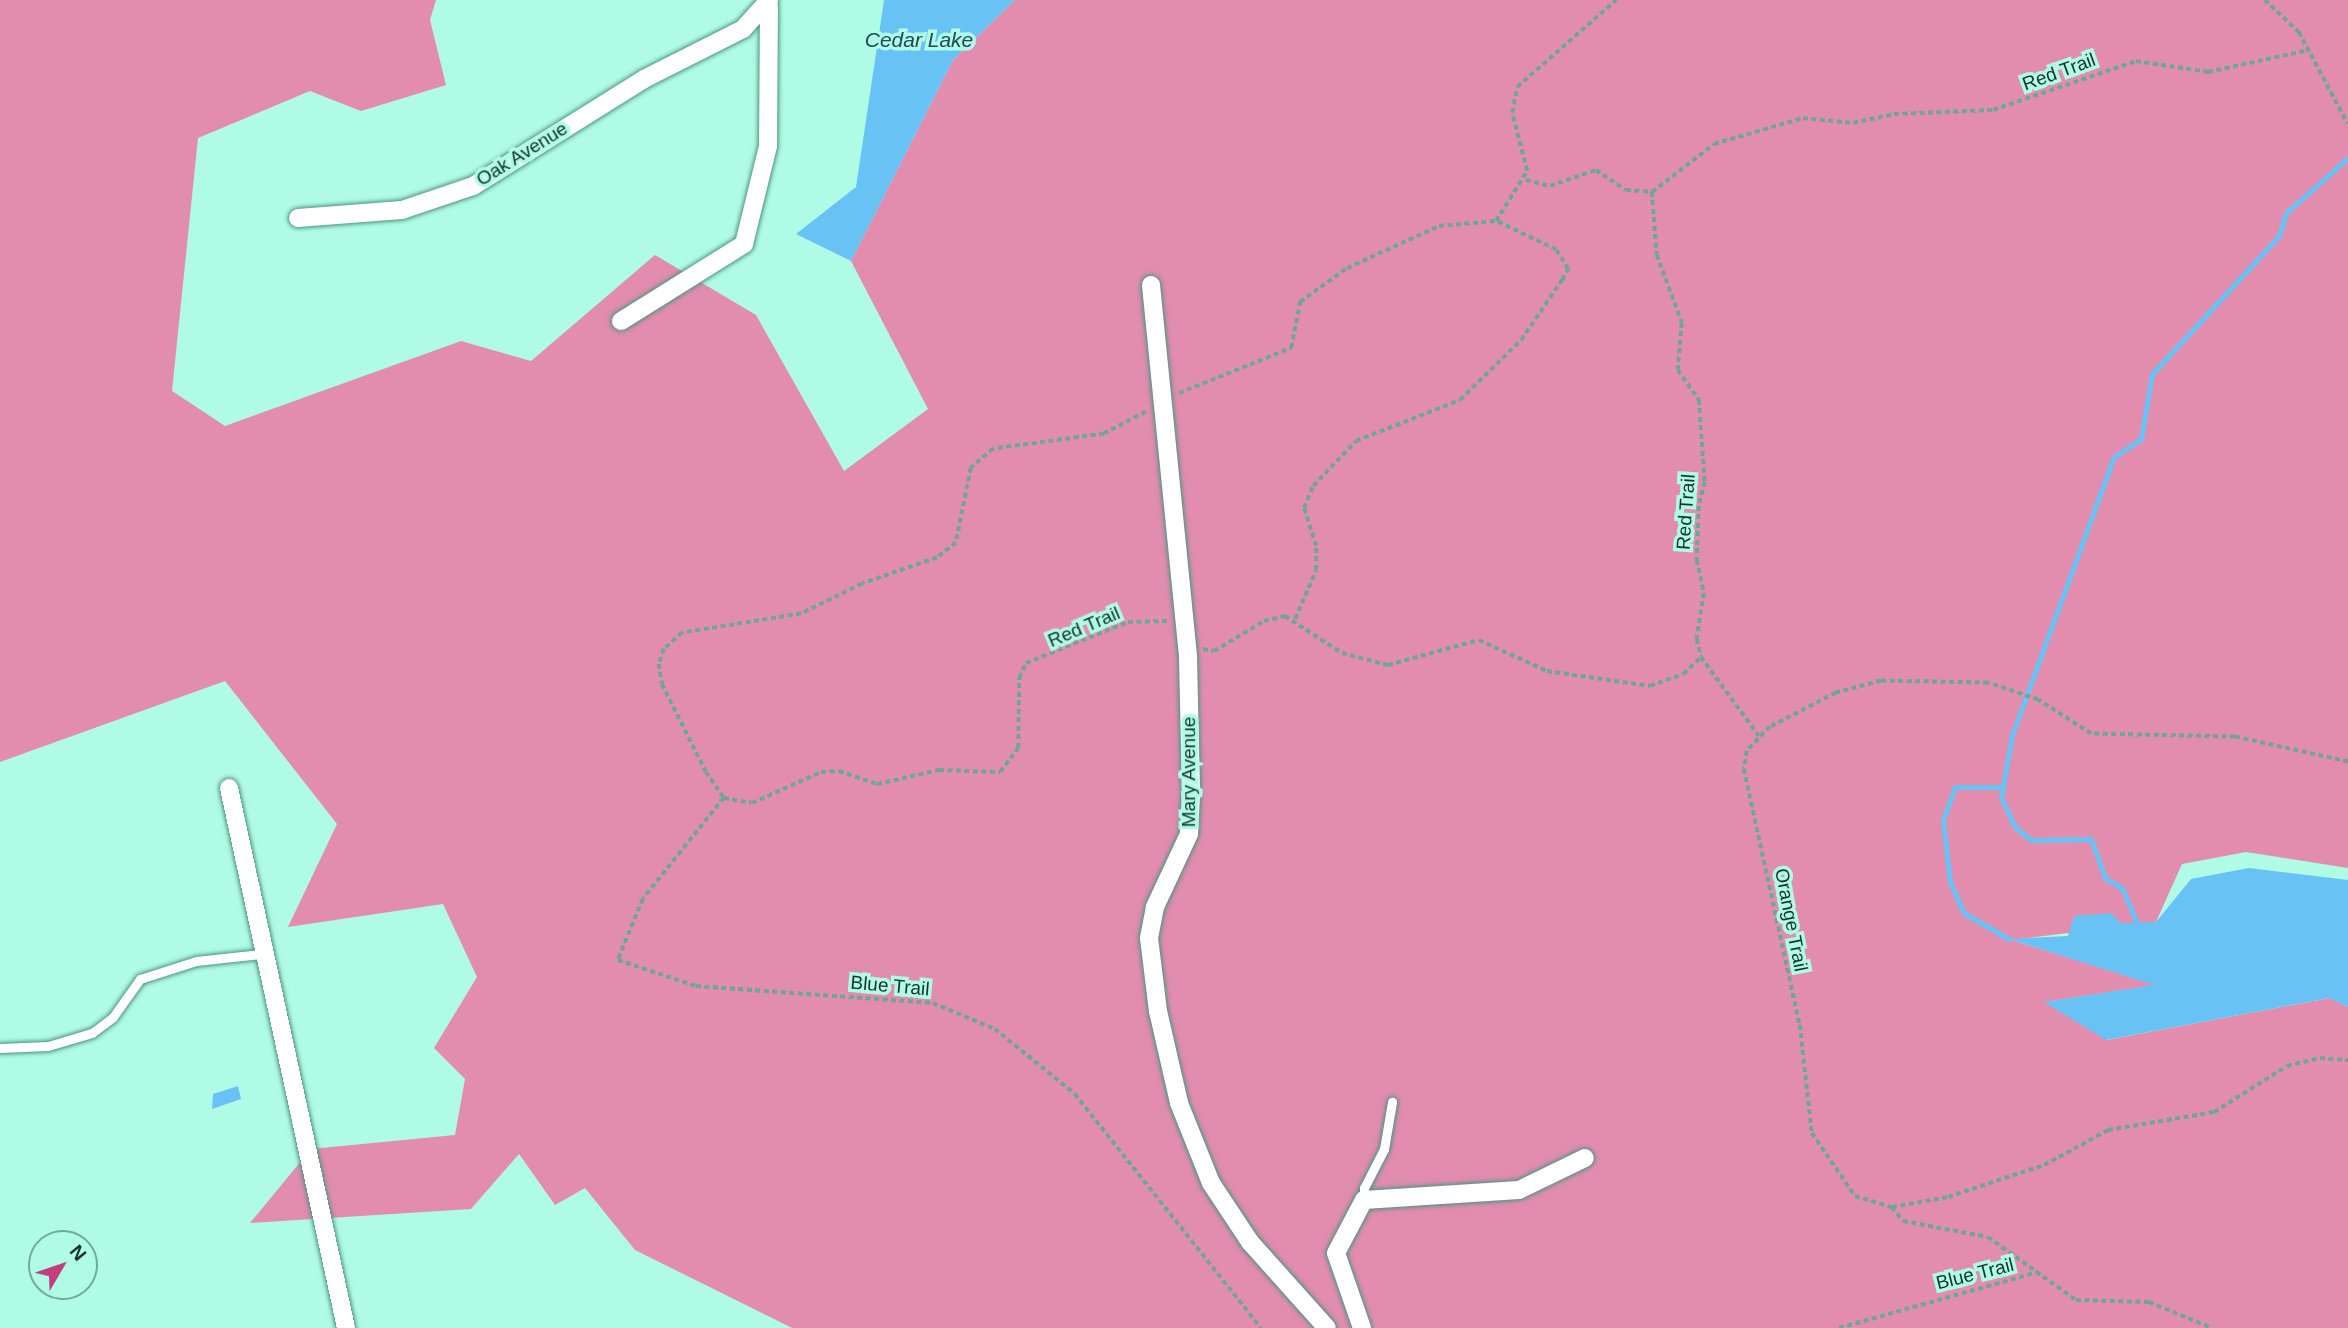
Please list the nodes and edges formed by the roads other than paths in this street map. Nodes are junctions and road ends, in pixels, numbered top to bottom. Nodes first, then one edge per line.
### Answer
1 (769, 3) edge
2 (298, 218) dead end
3 (1151, 285) dead end
4 (621, 321) dead end
5 (229, 788) dead end
6 (261, 954) junction
7 (0, 1048) edge
8 (1392, 1102) dead end
9 (1585, 1158) dead end
10 (1364, 1200) junction
11 (345, 1328) edge
12 (1327, 1328) edge
13 (1362, 1328) edge

1 - 2 street, Oak Avenue
1 - 4 street
3 - 12 street, Mary Avenue
5 - 6 street
6 - 7 lane
6 - 11 street
8 - 10 lane
9 - 10 street
10 - 13 street

